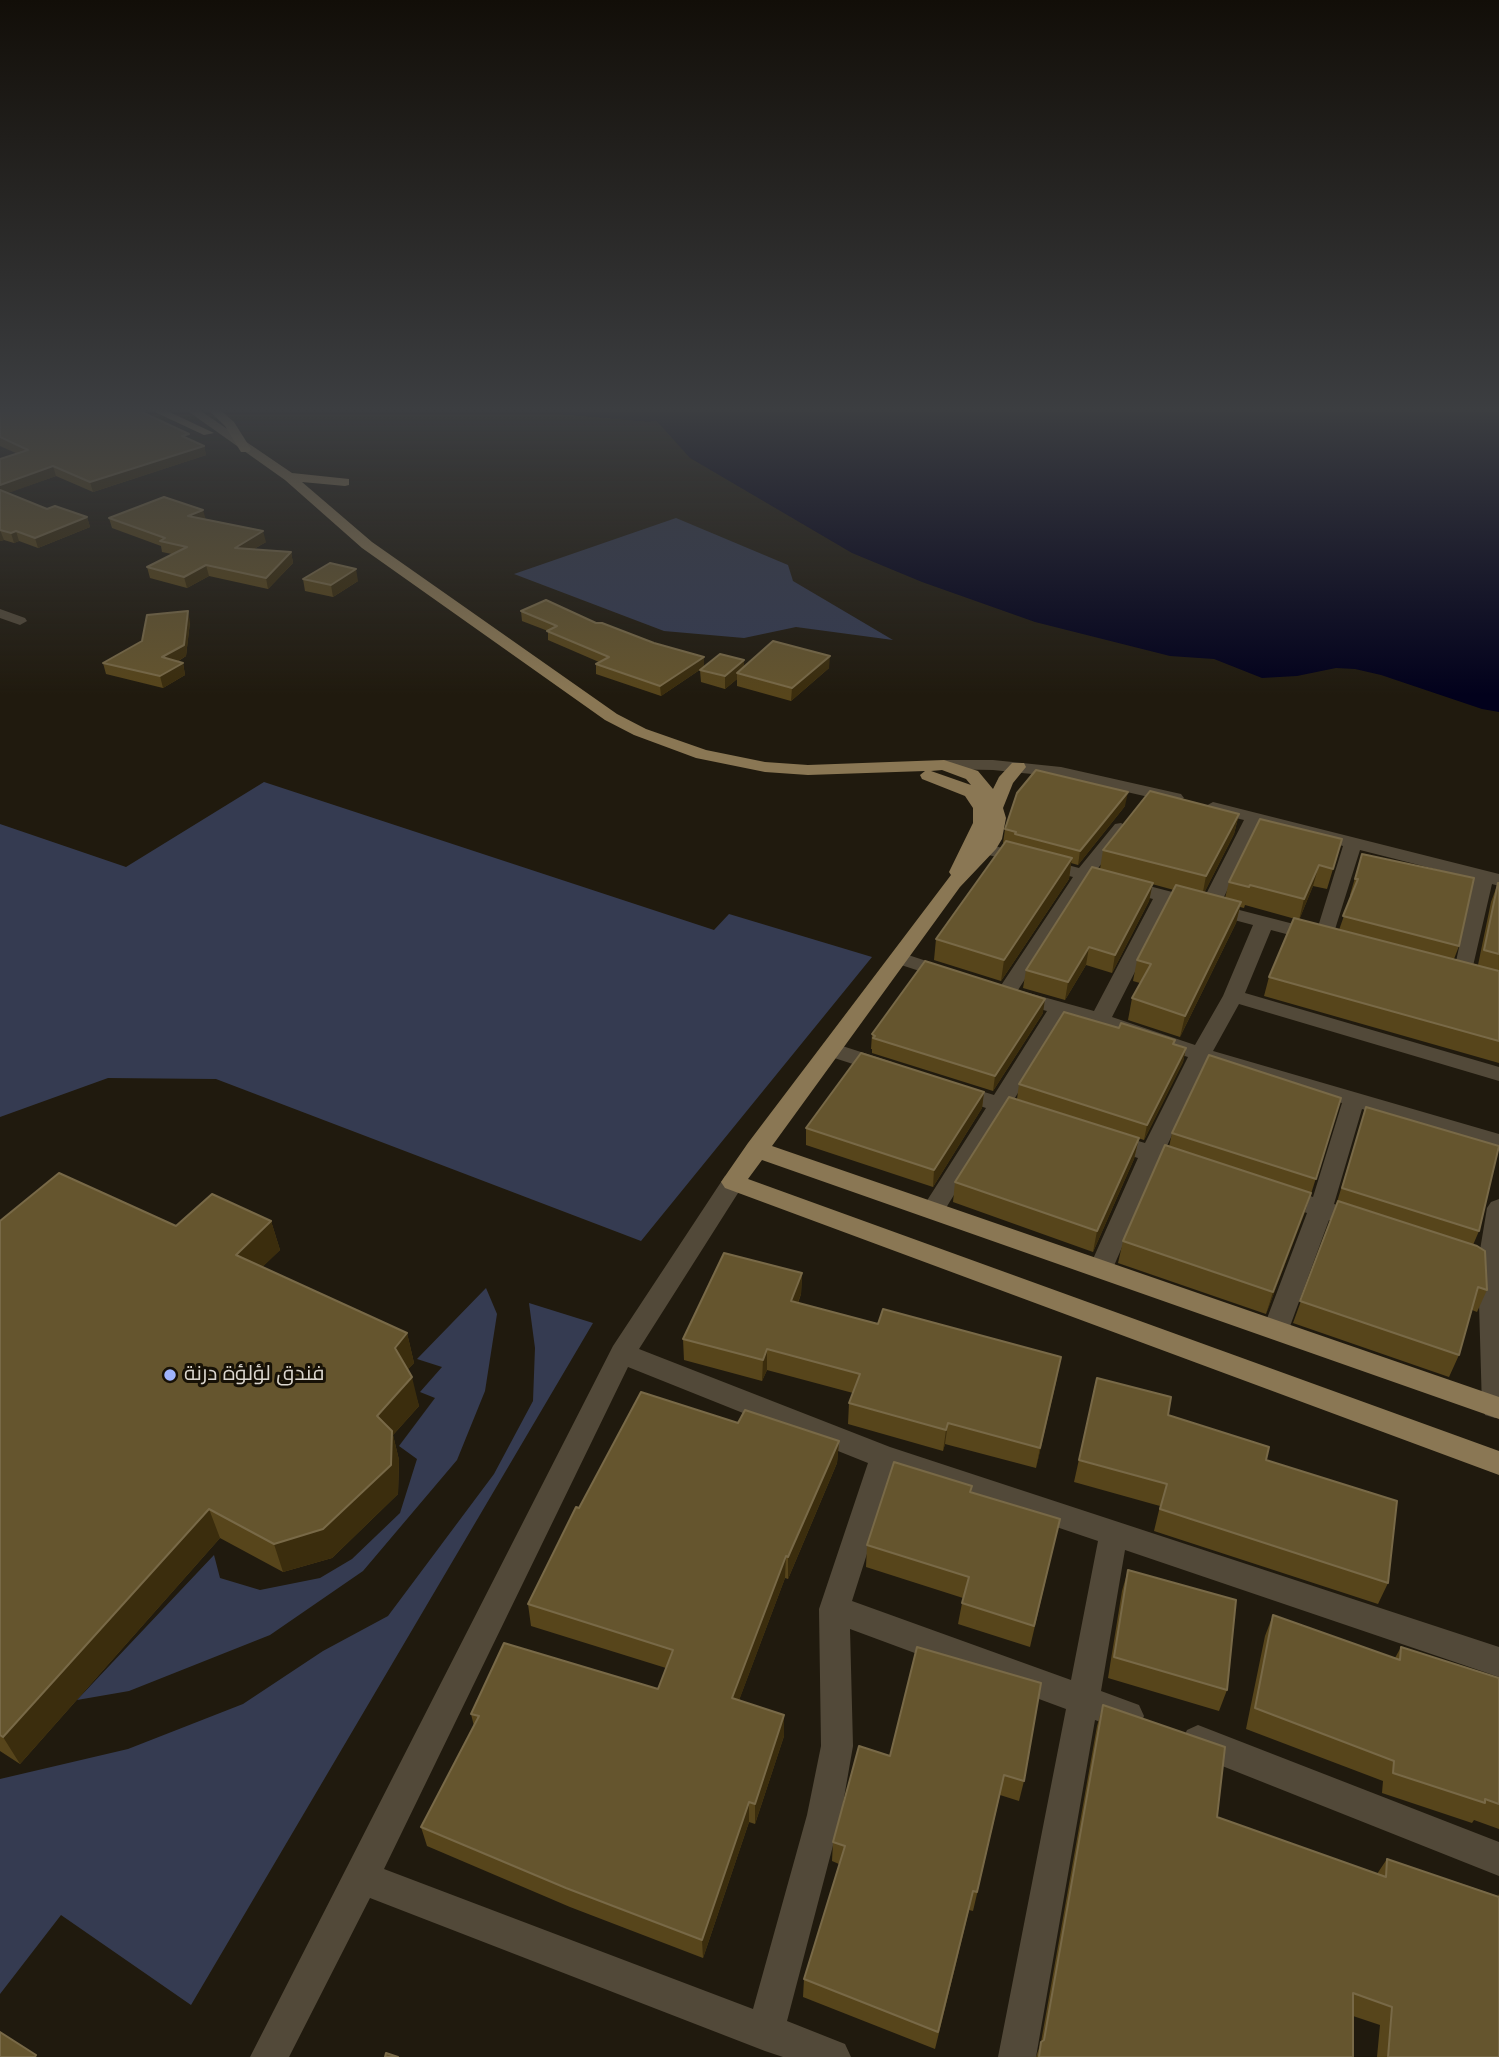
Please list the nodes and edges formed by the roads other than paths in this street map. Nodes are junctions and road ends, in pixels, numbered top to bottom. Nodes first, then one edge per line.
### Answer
1 (304, 503) edge
2 (320, 503) edge
3 (336, 503) edge
4 (334, 515) junction
5 (0, 613) edge
6 (20, 621) dead end
7 (944, 765) junction
8 (1018, 767) junction
9 (923, 770) junction
10 (1149, 792) junction
11 (995, 806) junction
12 (1254, 818) junction
13 (1353, 843) junction
14 (987, 849) junction
15 (1084, 874) junction
16 (1492, 878) edge
17 (953, 883) junction
18 (1164, 896) junction
19 (1208, 909) junction
20 (1265, 921) junction
21 (899, 958) junction
22 (1487, 981) edge
23 (1006, 993) junction
24 (1233, 996) junction
25 (1059, 1009) junction
26 (1100, 1020) junction
27 (833, 1050) junction
28 (1200, 1054) junction
29 (1499, 1074) edge
30 (910, 1075) edge
31 (935, 1083) edge
32 (1354, 1100) junction
33 (999, 1105) junction
34 (1050, 1121) edge
35 (1088, 1133) edge
36 (1499, 1142) edge
37 (756, 1149) junction
38 (1151, 1154) junction
39 (1204, 1171) edge
40 (733, 1182) junction
41 (1256, 1187) edge
42 (1321, 1208) junction
43 (1499, 1208) edge
44 (933, 1210) junction
45 (1386, 1229) edge
46 (1438, 1246) edge
47 (1494, 1264) edge
48 (1101, 1268) junction
49 (1276, 1329) junction
50 (622, 1353) junction
51 (1497, 1407) edge
52 (884, 1457) junction
53 (1499, 1463) edge
54 (1114, 1533) junction
55 (834, 1609) junction
56 (1499, 1662) edge
57 (1083, 1699) junction
58 (1499, 1859) edge
59 (362, 1878) junction
60 (765, 2033) junction
61 (269, 2057) edge
62 (832, 2057) edge
63 (1017, 2057) edge

1 - 9 main road
2 - 4 main road
3 - 4 main road
4 - 9 main road
5 - 6 street
7 - 8 street
7 - 9 main road
7 - 11 main road
8 - 10 street
8 - 11 main road
9 - 17 main road
10 - 12 street
10 - 15 street
11 - 14 main road
12 - 13 street
12 - 19 street
13 - 16 street
13 - 20 street
14 - 15 street
14 - 17 main road
15 - 18 street
15 - 23 street
16 - 22 street
17 - 21 main road
18 - 19 street
18 - 26 street
19 - 20 street
20 - 24 street
21 - 23 street
21 - 27 main road
23 - 25 street
24 - 28 street
24 - 29 street
25 - 26 street
25 - 33 street
26 - 28 street
27 - 30 street
27 - 37 main road
28 - 32 street
28 - 38 street
31 - 33 street
32 - 36 street
32 - 42 street
33 - 34 street
33 - 44 street
35 - 38 street
37 - 40 main road
37 - 44 main road
38 - 39 street
38 - 48 street
40 - 50 street
40 - 53 main road
41 - 42 street
42 - 45 street
42 - 49 street
43 - 47 street
44 - 48 main road
46 - 47 street
47 - 51 street
48 - 49 main road
49 - 51 main road
50 - 52 street
50 - 59 street
52 - 54 street
52 - 55 street
54 - 56 street
54 - 57 street
55 - 57 street
55 - 60 street
57 - 58 street
57 - 63 street
59 - 60 street
59 - 61 street
60 - 62 street

